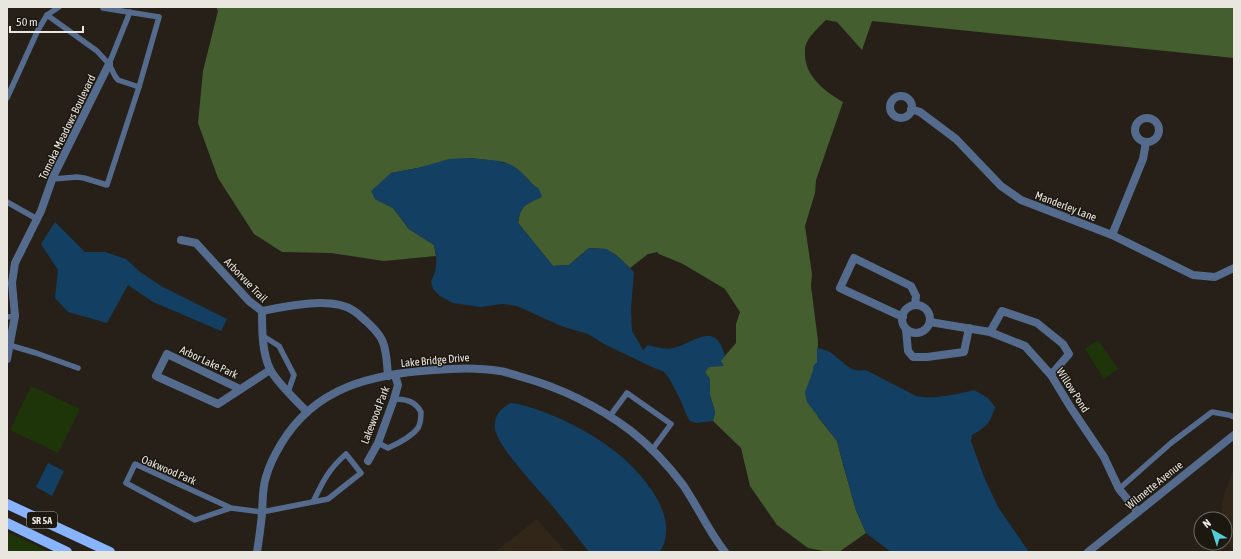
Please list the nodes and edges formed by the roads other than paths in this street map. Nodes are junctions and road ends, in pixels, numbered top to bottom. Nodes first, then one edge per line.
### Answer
1 (59, 7) edge
2 (103, 8) edge
3 (130, 12) junction
4 (47, 16) junction
5 (109, 64) junction
6 (139, 87) junction
7 (7, 98) edge
8 (911, 109) dead end
9 (1146, 142) dead end
10 (52, 179) junction
11 (7, 202) edge
12 (37, 219) junction
13 (1112, 235) junction
14 (181, 240) dead end
15 (1234, 268) edge
16 (916, 306) junction
17 (262, 311) junction
18 (11, 317) edge
19 (902, 317) junction
20 (930, 322) junction
21 (969, 328) junction
22 (906, 329) junction
23 (990, 332) junction
24 (263, 336) junction
25 (9, 345) junction
26 (7, 359) edge
27 (78, 368) dead end
28 (270, 370) junction
29 (392, 375) junction
30 (1051, 375) junction
31 (240, 389) junction
32 (288, 392) junction
33 (394, 399) junction
34 (307, 412) junction
35 (610, 416) junction
36 (1234, 417) edge
37 (1234, 435) edge
38 (378, 443) junction
39 (652, 450) junction
40 (368, 461) dead end
41 (1119, 489) junction
42 (313, 502) junction
43 (7, 504) edge
44 (231, 508) junction
45 (262, 512) junction
46 (1138, 512) junction
47 (7, 523) edge
48 (260, 538) junction
49 (1091, 551) edge
50 (68, 552) edge
51 (110, 552) edge
52 (257, 552) edge
53 (263, 552) edge
54 (726, 552) edge

1 - 4 lane
2 - 3 lane
3 - 5 lane
3 - 6 lane
4 - 5 lane
4 - 7 lane
5 - 6 lane
5 - 10 street, Tomoka Meadows Boulevard
6 - 10 lane
8 - 13 street, Manderley Lane
9 - 13 street
10 - 12 street, Tomoka Meadows Boulevard
11 - 12 lane
12 - 18 street, Tomoka Meadows Boulevard
13 - 15 street, Manderley Lane
14 - 17 street, Arborvue Trail
16 - 19 street
16 - 19 street
16 - 20 street
17 - 24 street, Arborvue Trail
17 - 29 street, Lakewood Park
18 - 25 street, Tomoka Meadows Boulevard
19 - 22 street
20 - 21 street, Willow Pond
20 - 22 street
21 - 22 street
21 - 23 street, Willow Pond
23 - 30 street, Willow Pond
23 - 30 street
24 - 28 street, Arborvue Trail
24 - 32 lane
25 - 26 street, Tomoka Meadows Boulevard
25 - 27 lane
28 - 31 street, Arbor Lake Park
28 - 32 street, Arborvue Trail
29 - 33 street, Lakewood Park
29 - 34 street, Lake Bridge Drive
29 - 35 street, Lake Bridge Drive
30 - 41 street, Willow Pond
31 - 31 street, Arbor Lake Park
32 - 34 street, Arborvue Trail
33 - 38 street, Lakewood Park
33 - 38 lane
34 - 45 street, Lake Bridge Drive
35 - 39 street, Lake Bridge Drive
35 - 39 lane
36 - 41 lane
37 - 46 street, Wilmette Avenue
38 - 40 street, Lakewood Park
39 - 54 street, Lake Bridge Drive
41 - 46 street, Willow Pond
42 - 42 lane, Oakwood Park
42 - 45 lane, Oakwood Park
43 - 51 main road, SR 5A
44 - 44 lane, Oakwood Park
44 - 45 lane, Oakwood Park
45 - 48 street, Lake Bridge Drive
46 - 49 street, Wilmette Avenue
47 - 50 main road, SR 5A
48 - 52 street, Lake Bridge Drive
48 - 53 street

